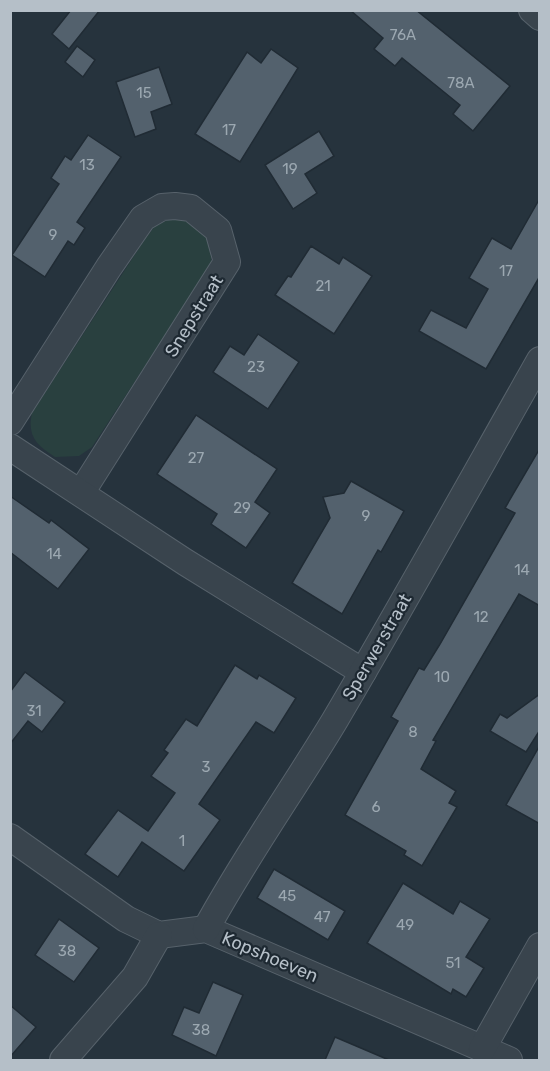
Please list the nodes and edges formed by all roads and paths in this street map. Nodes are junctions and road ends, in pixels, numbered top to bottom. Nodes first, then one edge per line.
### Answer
1 (532, 10) edge
2 (540, 17) edge
3 (540, 360) edge
4 (10, 422) edge
5 (10, 447) edge
6 (81, 493) junction
7 (363, 672) junction
8 (10, 837) edge
9 (206, 929) junction
10 (159, 935) junction
11 (540, 946) edge
12 (482, 1049) junction
13 (63, 1060) edge
14 (509, 1060) edge

1 - 2 street
3 - 7 street, Sperwerstraat
4 - 6 street, Snepstraat
5 - 6 street
6 - 7 street
7 - 9 street, Sperwerstraat
8 - 10 street
9 - 10 street, Kopshoeven
9 - 12 street, Kopshoeven
10 - 13 street
11 - 12 street
12 - 14 street, Kopshoeven

